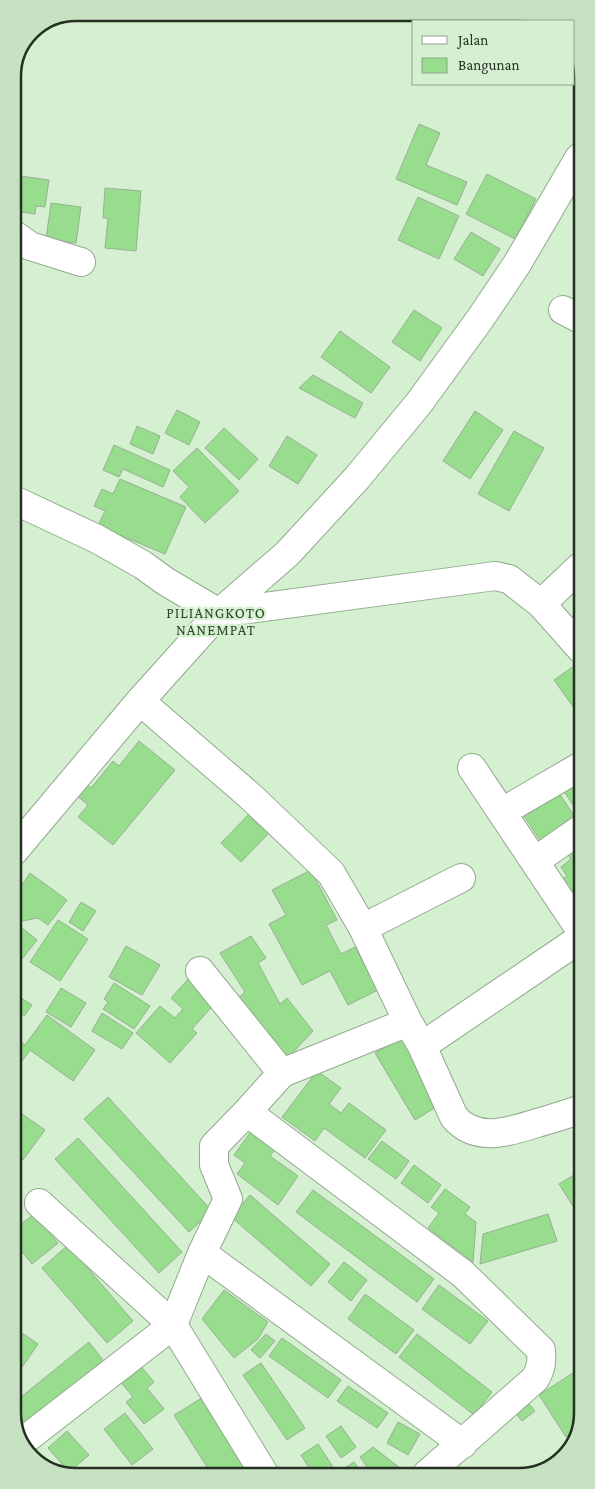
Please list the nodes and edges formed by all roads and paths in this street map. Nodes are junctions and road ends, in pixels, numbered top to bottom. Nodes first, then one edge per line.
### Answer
1 (574, 168) edge
2 (21, 240) edge
3 (81, 262) dead end
4 (21, 503) edge
5 (574, 573) edge
6 (542, 604) junction
7 (220, 612) junction
8 (574, 640) edge
9 (140, 701) junction
10 (472, 768) dead end
11 (574, 770) edge
12 (502, 812) junction
13 (574, 833) edge
14 (21, 842) edge
15 (535, 861) junction
16 (461, 878) dead end
17 (574, 920) edge
18 (363, 928) junction
19 (574, 943) edge
20 (200, 971) dead end
21 (408, 1022) junction
22 (422, 1046) junction
23 (282, 1073) junction
24 (574, 1111) edge
25 (248, 1112) junction
26 (39, 1203) dead end
27 (202, 1253) junction
28 (173, 1325) junction
29 (27, 1438) edge
30 (463, 1444) junction
31 (261, 1468) edge
32 (434, 1468) edge

1 - 7 street
2 - 3 street
4 - 7 street
5 - 6 street
6 - 7 street
6 - 8 street
7 - 9 street
9 - 14 street
9 - 18 street
10 - 12 street
11 - 12 street
12 - 15 street
13 - 15 street
15 - 17 street
16 - 18 street
18 - 21 street
19 - 22 street
20 - 23 street
21 - 22 street
21 - 23 street
22 - 24 street
23 - 25 street
25 - 27 street
25 - 30 street
26 - 28 street
27 - 28 street
27 - 30 street
28 - 29 street
28 - 31 street
30 - 32 street

